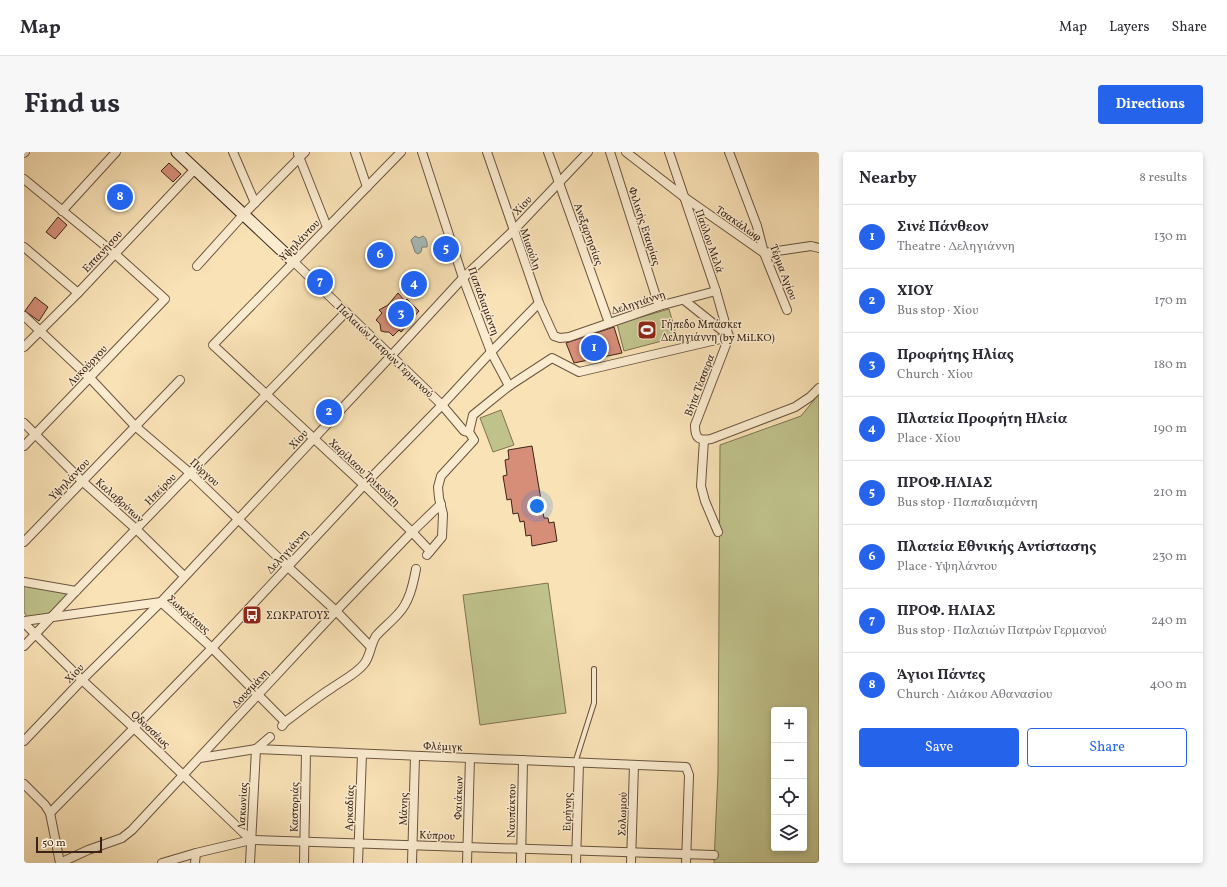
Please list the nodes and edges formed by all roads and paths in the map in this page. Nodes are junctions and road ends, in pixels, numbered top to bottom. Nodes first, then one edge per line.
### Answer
1 (116, 152) edge
2 (177, 152) edge
3 (233, 152) edge
4 (355, 152) edge
5 (401, 152) edge
6 (422, 152) edge
7 (487, 152) edge
8 (548, 152) edge
9 (588, 152) edge
10 (610, 152) edge
11 (626, 152) edge
12 (669, 152) edge
13 (729, 152) edge
14 (300, 154) edge
15 (194, 169) junction
16 (24, 179) edge
17 (559, 183) junction
18 (367, 187) junction
19 (684, 197) junction
20 (255, 203) junction
21 (62, 211) junction
22 (243, 215) junction
23 (327, 228) junction
24 (513, 231) junction
25 (24, 247) edge
26 (819, 248) edge
27 (114, 253) junction
28 (764, 253) junction
29 (293, 262) junction
30 (197, 266) dead end
31 (463, 278) junction
32 (716, 291) junction
33 (78, 293) junction
34 (684, 300) junction
35 (538, 303) junction
36 (659, 306) junction
37 (787, 310) dead end
38 (346, 312) junction
39 (24, 316) edge
40 (609, 323) junction
41 (41, 331) junction
42 (569, 337) joint
43 (729, 337) junction
44 (213, 345) joint
45 (24, 347) edge
46 (490, 352) junction
47 (391, 356) junction
48 (90, 378) junction
49 (180, 380) dead end
50 (509, 386) junction
51 (819, 388) edge
52 (266, 394) junction
53 (442, 405) junction
54 (24, 423) edge
55 (135, 426) junction
56 (469, 432) junction
57 (36, 434) junction
58 (314, 438) junction
59 (704, 440) junction
60 (24, 446) edge
61 (190, 473) junction
62 (82, 481) junction
63 (364, 485) junction
64 (441, 504) junction
65 (239, 519) junction
66 (136, 529) junction
67 (412, 532) junction
68 (718, 532) dead end
69 (24, 542) edge
70 (288, 567) junction
71 (416, 569) dead end
72 (184, 576) junction
73 (24, 582) edge
74 (76, 591) junction
75 (160, 602) junction
76 (336, 611) junction
77 (51, 617) junction
78 (24, 622) edge
79 (36, 634) junction
80 (24, 646) edge
81 (370, 646) junction
82 (212, 648) junction
83 (594, 669) dead end
84 (82, 680) junction
85 (259, 694) junction
86 (134, 728) junction
87 (270, 737) dead end
88 (24, 741) edge
89 (256, 749) junction
90 (306, 751) junction
91 (362, 754) junction
92 (415, 756) junction
93 (200, 758) junction
94 (470, 758) junction
95 (523, 760) junction
96 (577, 763) junction
97 (634, 765) junction
98 (184, 775) junction
99 (24, 784) edge
100 (50, 813) junction
101 (251, 840) junction
102 (304, 841) junction
103 (358, 843) junction
104 (413, 845) junction
105 (467, 847) junction
106 (521, 849) junction
107 (576, 851) junction
108 (632, 852) junction
109 (196, 853) junction
110 (714, 855) dead end
111 (686, 859) edge
112 (60, 863) edge
113 (162, 863) edge
114 (195, 863) edge
115 (250, 863) edge
116 (304, 863) edge
117 (358, 863) edge
118 (412, 863) edge
119 (467, 863) edge
120 (521, 863) edge
121 (576, 863) edge
122 (631, 863) edge

1 - 21 street
2 - 15 street, Παλαιών Πατρών Γερμανού
3 - 20 street
4 - 18 street
5 - 18 street, Υψηλάντου
6 - 31 street, Παπαδιαμάντη
7 - 24 street, Μιαούλη
8 - 17 street, Ανεξαρτησίας
9 - 17 street, Χίου
10 - 36 street, Φιλικής Εταιρίας
11 - 19 street, Τσακάλωφ
12 - 19 street, Παύλου Μελά
13 - 28 street, Τέρμα Αγίου
14 - 20 street
14 - 23 street
15 - 22 street, Παλαιών Πατρών Γερμανού
15 - 27 street, Επτανήσου
16 - 21 street
17 - 24 street, Χίου
17 - 40 street, Ανεξαρτησίας
18 - 23 street, Υψηλάντου
19 - 28 street, Τσακάλωφ
19 - 32 street, Παύλου Μελά
20 - 22 street
21 - 27 street
22 - 29 street, Παλαιών Πατρών Γερμανού
22 - 30 street
23 - 29 street, Υψηλάντου
24 - 31 street, Χίου
24 - 35 street, Μιαούλη
25 - 33 street
26 - 28 street
27 - 33 street, Επτανήσου
27 - 48 street, Λυκούργου
28 - 37 street, Τέρμα Αγίου
29 - 38 street, Παλαιών Πατρών Γερμανού
29 - 44 street, Υψηλάντου
31 - 46 street, Παπαδιαμάντη
31 - 47 street, Χίου
32 - 34 street, Δεληγιάννη
32 - 43 street, Παύλου Μελά
33 - 41 street, Επτανήσου
34 - 36 street, Δεληγιάννη
34 - 43 street
35 - 42 street, Μιαούλη
35 - 46 street, Δεληγιάννη
36 - 40 street, Δεληγιάννη
38 - 47 street, Παλαιών Πατρών Γερμανού
38 - 52 street, Ηπείρου
39 - 41 street, Πύργου
40 - 42 street, Δεληγιάννη
41 - 45 street, Επτανήσου
41 - 48 street, Πύργου
43 - 50 street
43 - 59 street, Βήτα Τέσσερα
44 - 52 street, Χαρίλαου Τρικούπη
46 - 50 street, Παπαδιαμάντη
46 - 53 street, Δεληγιάννη
47 - 53 street, Παλαιών Πατρών Γερμανού
47 - 58 street, Χίου
48 - 55 street, Πύργου
48 - 57 street, Λυκούργου
49 - 55 street, Υψηλάντου
50 - 56 street
51 - 59 street
52 - 58 street, Χαρίλαου Τρικούπη
52 - 61 street, Ηπείρου
53 - 56 street, Παλαιών Πατρών Γερμανού
53 - 63 street, Δεληγιάννη
54 - 57 street, Καλαβρύτων
55 - 61 street, Πύργου
55 - 62 street, Υψηλάντου
56 - 64 street
57 - 60 street, Λυκούργου
57 - 62 street, Καλαβρύτων
58 - 63 street, Χαρίλαου Τρικούπη
58 - 65 street, Χίου
59 - 68 street
61 - 65 street, Πύργου
61 - 66 street, Ηπείρου
62 - 66 street, Καλαβρύτων
62 - 69 street, Υψηλάντου
63 - 67 street, Χαρίλαου Τρικούπη
63 - 70 street, Δεληγιάννη
64 - 67 street, Δουσμάνη
64 - 67 street, Χαρίλαου Τρικούπη
65 - 70 street, Πύργου
65 - 72 street, Χίου
66 - 72 street, Καλαβρύτων
66 - 74 street, Ηπείρου
67 - 76 street, Δουσμάνη
70 - 76 street, Πύργου
70 - 82 street, Δεληγιάννη
71 - 81 street
72 - 75 street, Χίου
73 - 74 street
74 - 77 street, Ηπείρου
75 - 77 street, Σωκράτους
75 - 82 street, Σωκράτους
75 - 84 street, Χίου
76 - 81 street, Πύργου
76 - 85 street, Δουσμάνη
77 - 78 street, Σωκράτους
77 - 79 street, Ηπείρου
78 - 79 street, Οδυσσέως
79 - 80 street, Ηπείρου
79 - 84 street, Οδυσσέως
81 - 85 street, Σωκράτους
82 - 85 street, Σωκράτους
82 - 86 street, Δεληγιάννη
83 - 96 lane
84 - 86 street, Οδυσσέως
84 - 88 street, Χίου
85 - 93 street, Δουσμάνη
86 - 98 street, Οδυσσέως
86 - 100 street, Δεληγιάννη
87 - 89 street
89 - 90 street, Φλέμιγκ
89 - 93 street, Φλέμιγκ
89 - 101 street, Λακωνίας
90 - 91 street, Φλέμιγκ
90 - 102 street, Καστοριάς
91 - 92 street, Φλέμιγκ
91 - 103 street, Αρκαδίας
92 - 94 street, Φλέμιγκ
92 - 104 street, Μάνης
93 - 98 street, Δουσμάνη
94 - 95 street, Φλέμιγκ
94 - 105 street, Φαιάκων
95 - 96 street, Φλέμιγκ
95 - 106 street, Ναυπάκτου
96 - 97 street, Φλέμιγκ
96 - 107 street, Ειρήνης
97 - 108 street, Σολωμού
97 - 111 street, Φλέμιγκ
98 - 101 street, Οδυσσέως
98 - 112 street, Δουσμάνη
99 - 100 street
100 - 112 street
101 - 102 street, Κύπρου
101 - 109 street, Κύπρου
101 - 115 street, Λακωνίας
102 - 103 street, Κύπρου
102 - 116 street, Καστοριάς
103 - 104 street, Κύπρου
103 - 117 street, Αρκαδίας
104 - 105 street, Κύπρου
104 - 118 street, Μάνης
105 - 106 street, Κύπρου
105 - 119 street, Φαιάκων
106 - 107 street, Κύπρου
106 - 120 street, Ναυπάκτου
107 - 108 street, Κύπρου
107 - 121 street, Ειρήνης
108 - 111 street, Κύπρου
108 - 122 street, Σολωμού
109 - 113 street, Κύπρου
109 - 114 street
110 - 111 street, Κύπρου

